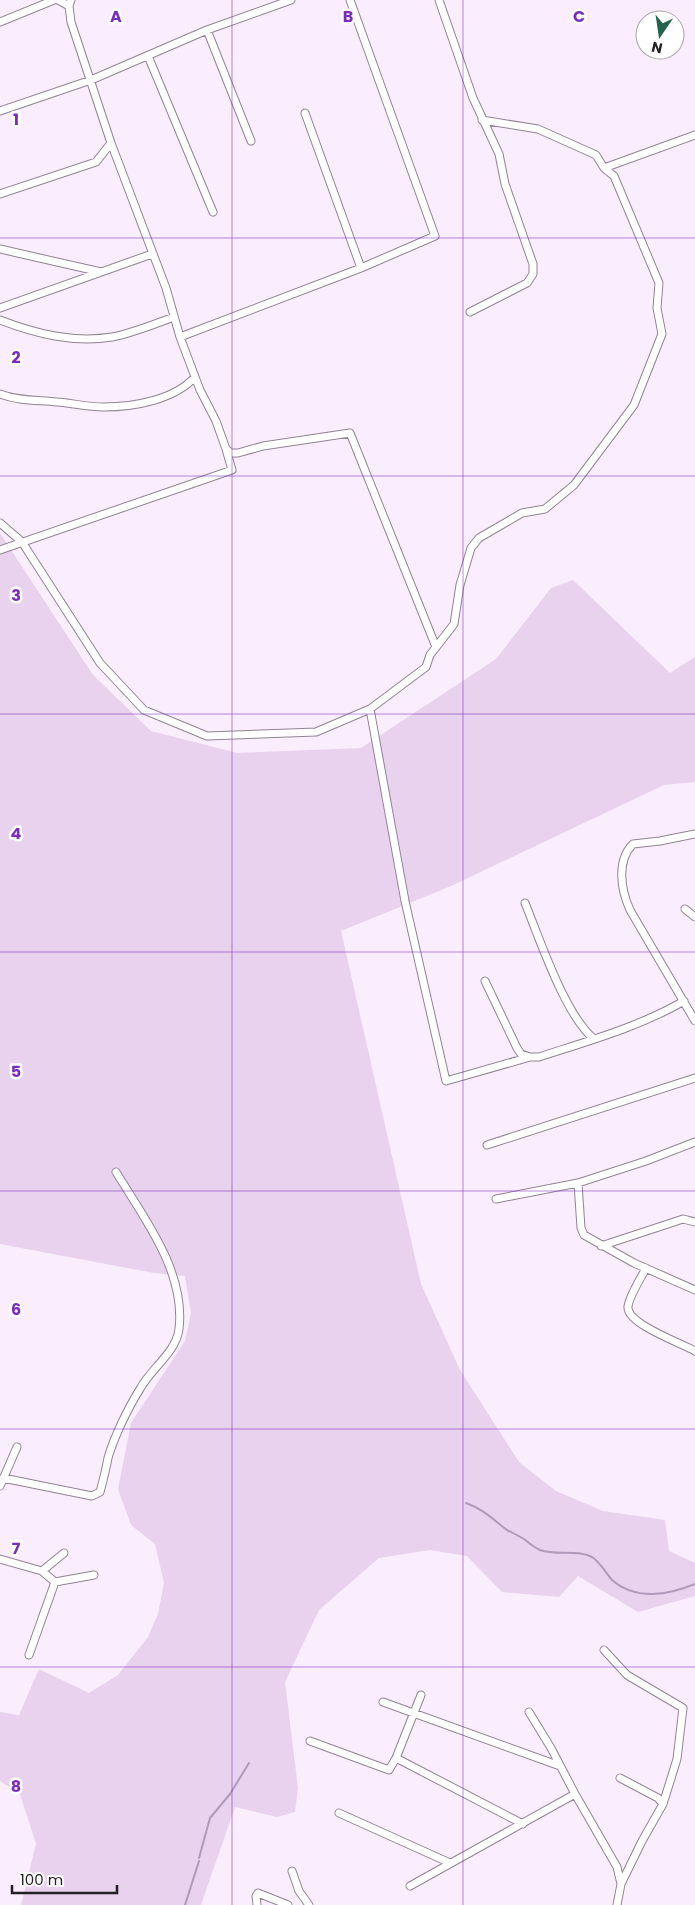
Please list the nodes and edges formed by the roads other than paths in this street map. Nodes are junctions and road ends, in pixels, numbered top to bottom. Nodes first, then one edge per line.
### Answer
1 (56, 0) edge
2 (291, 0) edge
3 (350, 0) edge
4 (439, 0) edge
5 (70, 3) edge
6 (0, 22) edge
7 (207, 30) junction
8 (148, 56) junction
9 (92, 80) junction
10 (0, 112) edge
11 (305, 113) dead end
12 (482, 120) junction
13 (695, 135) edge
14 (251, 141) dead end
15 (111, 143) junction
16 (604, 168) junction
17 (0, 194) edge
18 (213, 212) dead end
19 (0, 249) edge
20 (152, 254) junction
21 (361, 268) junction
22 (102, 272) junction
23 (0, 308) edge
24 (470, 312) dead end
25 (174, 318) junction
26 (0, 320) edge
27 (180, 337) junction
28 (195, 377) junction
29 (0, 394) edge
30 (226, 450) junction
31 (0, 523) edge
32 (22, 542) junction
33 (0, 550) edge
34 (436, 647) junction
35 (370, 709) junction
36 (695, 834) edge
37 (524, 903) dead end
38 (685, 909) dead end
39 (695, 917) edge
40 (484, 981) dead end
41 (684, 1001) junction
42 (695, 1021) edge
43 (594, 1039) junction
44 (530, 1057) junction
45 (695, 1078) edge
46 (695, 1142) edge
47 (487, 1145) dead end
48 (116, 1172) dead end
49 (578, 1183) junction
50 (496, 1199) dead end
51 (695, 1222) edge
52 (601, 1246) junction
53 (646, 1268) junction
54 (695, 1290) edge
55 (695, 1351) edge
56 (17, 1447) dead end
57 (3, 1478) junction
58 (0, 1486) edge
59 (64, 1553) dead end
60 (0, 1559) edge
61 (42, 1570) junction
62 (94, 1575) dead end
63 (55, 1582) junction
64 (604, 1650) dead end
65 (29, 1655) dead end
66 (421, 1695) dead end
67 (383, 1702) dead end
68 (415, 1712) junction
69 (529, 1712) dead end
70 (310, 1741) dead end
71 (396, 1758) junction
72 (560, 1766) junction
73 (620, 1778) dead end
74 (575, 1794) junction
75 (663, 1804) junction
76 (339, 1813) dead end
77 (523, 1824) junction
78 (450, 1863) junction
79 (292, 1871) dead end
80 (621, 1884) junction
81 (410, 1886) dead end
82 (257, 1905) edge
83 (288, 1905) edge
84 (309, 1905) edge
85 (617, 1905) edge

1 - 5 street
1 - 6 street
2 - 7 street
3 - 21 street
4 - 12 street
5 - 9 street
7 - 8 street
7 - 14 street
8 - 9 street
8 - 18 street
9 - 10 street
9 - 15 street
11 - 21 street
12 - 16 street
12 - 24 street
13 - 16 street
15 - 17 street
15 - 20 street
16 - 34 street
19 - 22 street
20 - 22 street
20 - 25 street
21 - 27 street
22 - 23 street
25 - 26 street
25 - 27 street
27 - 28 street
28 - 29 street
28 - 30 street
30 - 32 street
30 - 34 street
31 - 32 street
32 - 33 street
32 - 35 street
34 - 35 street
35 - 44 street
36 - 41 street
37 - 43 street
38 - 39 street
40 - 44 street
41 - 42 street
41 - 43 street
43 - 44 street
45 - 47 street
46 - 49 street
48 - 57 street
49 - 50 street
49 - 52 street
51 - 52 street
52 - 53 street
53 - 54 street
53 - 55 street
56 - 57 street
57 - 58 street
59 - 61 street
60 - 61 street
61 - 63 street
62 - 63 street
63 - 65 street
64 - 75 street
66 - 68 street
67 - 68 street
68 - 71 street
68 - 72 street
69 - 72 street
70 - 71 street
71 - 77 street
72 - 74 street
73 - 75 street
74 - 77 street
74 - 80 street
75 - 80 street
76 - 78 street
77 - 78 street
78 - 81 street
79 - 84 street
80 - 85 street
82 - 83 street

